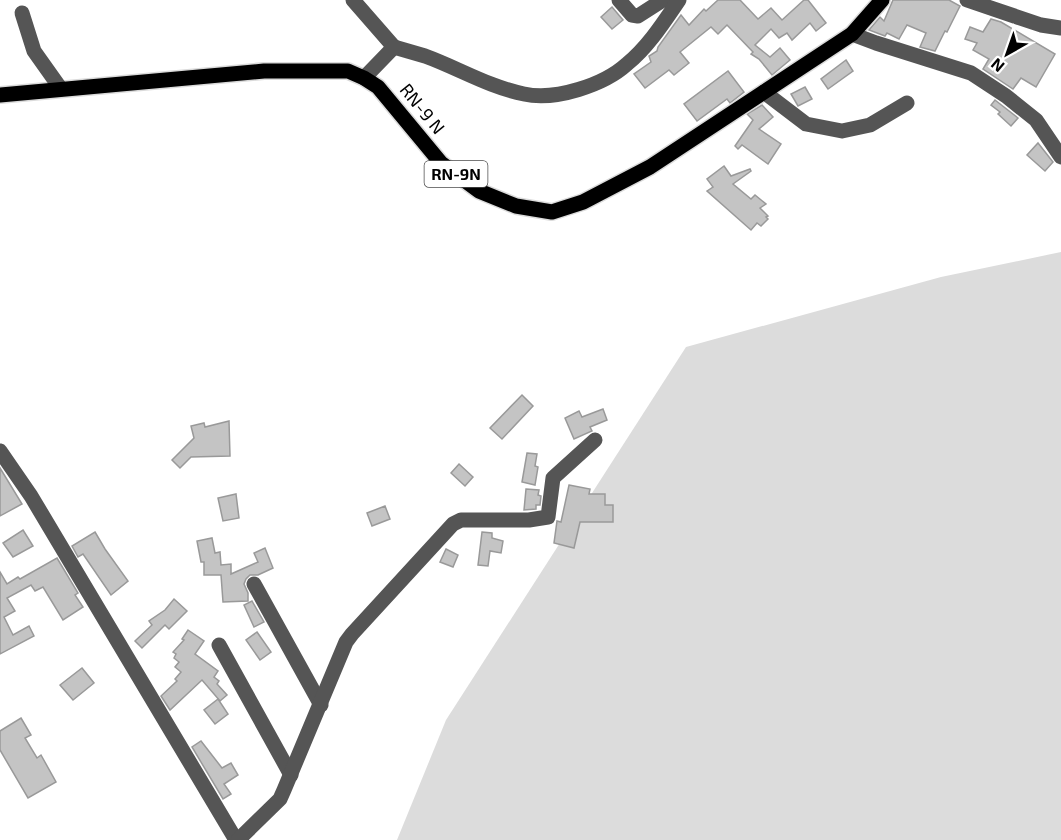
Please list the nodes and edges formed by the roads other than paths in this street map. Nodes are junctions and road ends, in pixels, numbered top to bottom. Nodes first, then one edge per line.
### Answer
1 (353, 0) edge
2 (619, 0) edge
3 (663, 0) edge
4 (679, 0) edge
5 (882, 0) edge
6 (967, 0) edge
7 (22, 13) dead end
8 (1061, 28) edge
9 (852, 34) junction
10 (394, 47) junction
11 (364, 78) junction
12 (61, 89) junction
13 (764, 92) junction
14 (0, 95) edge
15 (907, 103) dead end
16 (1061, 157) edge
17 (595, 440) dead end
18 (0, 451) edge
19 (254, 584) dead end
20 (219, 645) dead end
21 (321, 705) junction
22 (291, 775) junction
23 (237, 840) edge

1 - 10 street
2 - 3 street
4 - 10 street
5 - 9 main road, RN-9 N / RN-9N
6 - 8 street
7 - 12 street
9 - 13 main road, RN-9 N / RN-9N
9 - 16 street
10 - 11 street
11 - 12 main road, RN-9 N / RN-9N
11 - 13 main road, RN-9 N / RN-9N
12 - 14 main road, RN-9 N / RN-9N
13 - 15 street
17 - 21 street
18 - 23 street
19 - 21 street
20 - 22 street
21 - 22 street
22 - 23 street

